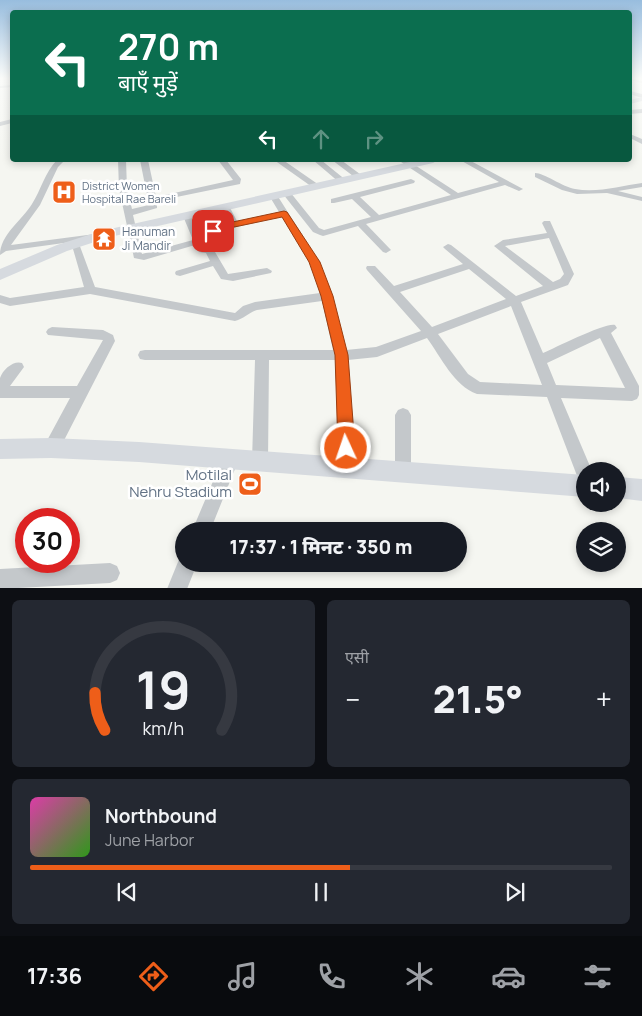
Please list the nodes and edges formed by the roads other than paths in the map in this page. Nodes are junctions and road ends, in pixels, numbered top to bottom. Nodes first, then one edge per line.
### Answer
1 (59, 162) edge
2 (124, 162) edge
3 (144, 162) edge
4 (224, 162) edge
5 (281, 162) edge
6 (319, 162) edge
7 (339, 162) edge
8 (468, 162) edge
9 (406, 163) edge
10 (538, 175) dead end
11 (360, 177) junction
12 (343, 181) junction
13 (411, 181) dead end
14 (506, 182) junction
15 (642, 185) edge
16 (318, 187) junction
17 (519, 189) dead end
18 (606, 190) junction
19 (287, 194) junction
20 (354, 196) junction
21 (458, 196) junction
22 (274, 197) junction
23 (642, 199) edge
24 (152, 200) junction
25 (334, 201) dead end
26 (226, 208) junction
27 (129, 213) junction
28 (284, 214) junction
29 (187, 216) junction
30 (378, 218) junction
31 (360, 223) junction
32 (234, 224) junction
33 (133, 228) junction
34 (106, 234) junction
35 (198, 241) junction
36 (76, 243) junction
37 (448, 247) dead end
38 (1, 250) edge
39 (209, 250) junction
40 (386, 250) dead end
41 (216, 262) junction
42 (471, 265) junction
43 (371, 268) dead end
44 (267, 271) dead end
45 (180, 273) dead end
46 (0, 275) edge
47 (552, 287) junction
48 (90, 290) junction
49 (392, 291) junction
50 (327, 296) junction
51 (0, 299) edge
52 (515, 301) junction
53 (52, 332) dead end
54 (430, 333) junction
55 (262, 354) junction
56 (145, 355) dead end
57 (341, 355) junction
58 (539, 361) junction
59 (17, 367) dead end
60 (1, 386) edge
61 (82, 392) junction
62 (552, 393) junction
63 (403, 415) dead end
64 (51, 448) junction
65 (0, 449) edge
66 (231, 459) junction
67 (260, 461) junction
68 (580, 462) edge
69 (348, 467) junction
70 (403, 471) junction
71 (576, 485) edge
72 (626, 489) edge
73 (642, 490) edge
74 (205, 522) edge
75 (184, 572) edge
76 (110, 573) dead end
77 (0, 579) edge
78 (177, 588) edge

1 - 38 street
2 - 27 street
3 - 24 street
4 - 24 street
5 - 16 street
6 - 12 street
7 - 11 street
8 - 14 street
9 - 11 highway
9 - 21 street
10 - 18 street
11 - 12 highway
12 - 16 highway
13 - 20 street
14 - 17 street
14 - 21 street
15 - 18 street
16 - 19 highway
18 - 23 street
19 - 22 highway
19 - 31 street
20 - 25 street
20 - 30 street
21 - 30 street
22 - 26 highway
22 - 28 street
24 - 27 street
26 - 29 highway
26 - 32 street
27 - 33 street
28 - 32 street
28 - 50 street
29 - 33 highway
29 - 35 street
30 - 31 street
31 - 40 street
32 - 39 street
33 - 34 highway
33 - 35 street
34 - 36 highway
34 - 38 street
35 - 39 street
36 - 46 highway
36 - 48 street
37 - 42 street
39 - 41 street
41 - 44 street
41 - 45 street
42 - 49 street
42 - 52 street
43 - 49 street
47 - 47 street
47 - 52 street
48 - 50 street
48 - 51 street
49 - 54 street
50 - 57 street
52 - 54 street
52 - 58 street
53 - 61 street
54 - 57 street
54 - 62 street
55 - 56 street
55 - 57 street
55 - 67 street
57 - 69 street
58 - 62 street
58 - 62 street
59 - 60 street
60 - 61 street
61 - 64 street
62 - 68 street
63 - 70 street
64 - 65 main road
64 - 66 main road
66 - 67 main road
66 - 74 street
67 - 69 main road
69 - 70 main road
70 - 71 main road
72 - 73 main road
75 - 78 street
76 - 77 street

